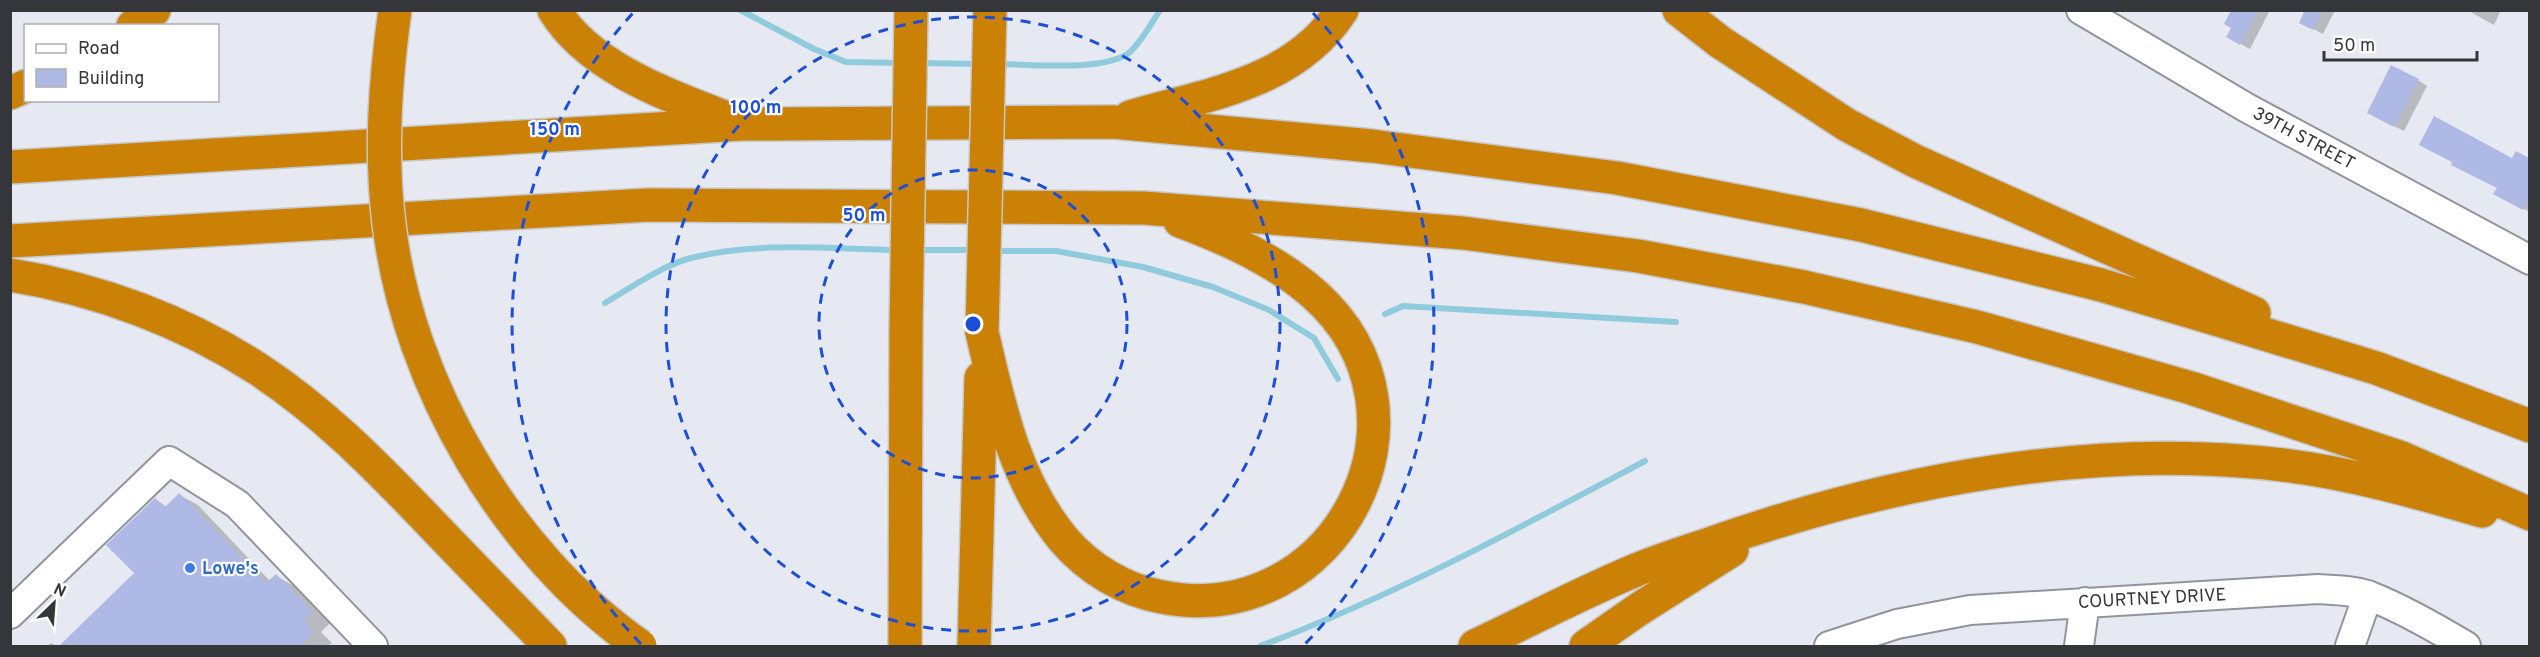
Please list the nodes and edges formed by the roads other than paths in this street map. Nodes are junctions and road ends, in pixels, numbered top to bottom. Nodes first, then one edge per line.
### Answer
1 (154, 10) edge
2 (395, 10) edge
3 (554, 10) edge
4 (911, 10) edge
5 (990, 10) edge
6 (1342, 10) edge
7 (1679, 10) edge
8 (2081, 10) edge
9 (136, 24) edge
10 (24, 87) edge
11 (10, 93) edge
12 (1113, 122) junction
13 (742, 124) junction
14 (10, 167) edge
15 (1144, 208) junction
16 (10, 241) edge
17 (2529, 260) edge
18 (10, 275) edge
19 (982, 332) junction
20 (2376, 368) junction
21 (2529, 426) edge
22 (2529, 514) edge
23 (1781, 519) junction
24 (2529, 525) edge
25 (2368, 595) junction
26 (2085, 602) junction
27 (10, 614) edge
28 (373, 646) edge
29 (550, 646) edge
30 (640, 646) edge
31 (905, 646) edge
32 (974, 646) edge
33 (1475, 646) edge
34 (1586, 646) edge
35 (1829, 646) edge
36 (2079, 646) edge
37 (2350, 646) edge
38 (2466, 646) edge

1 - 9 highway
2 - 30 highway, bridge
3 - 13 highway
4 - 31 highway, bridge
5 - 19 highway, bridge
6 - 12 highway
7 - 20 highway
8 - 17 street, 39TH STREET
10 - 11 highway
12 - 13 highway
12 - 20 highway
13 - 14 highway
15 - 16 highway
15 - 19 highway
15 - 22 highway
18 - 29 highway
19 - 32 highway
20 - 21 highway
23 - 24 highway
23 - 33 highway
23 - 34 highway
25 - 26 street, COURTNEY DRIVE
25 - 37 street
25 - 38 street, COURTNEY DRIVE
26 - 35 street, COURTNEY DRIVE
26 - 36 street
27 - 28 street

